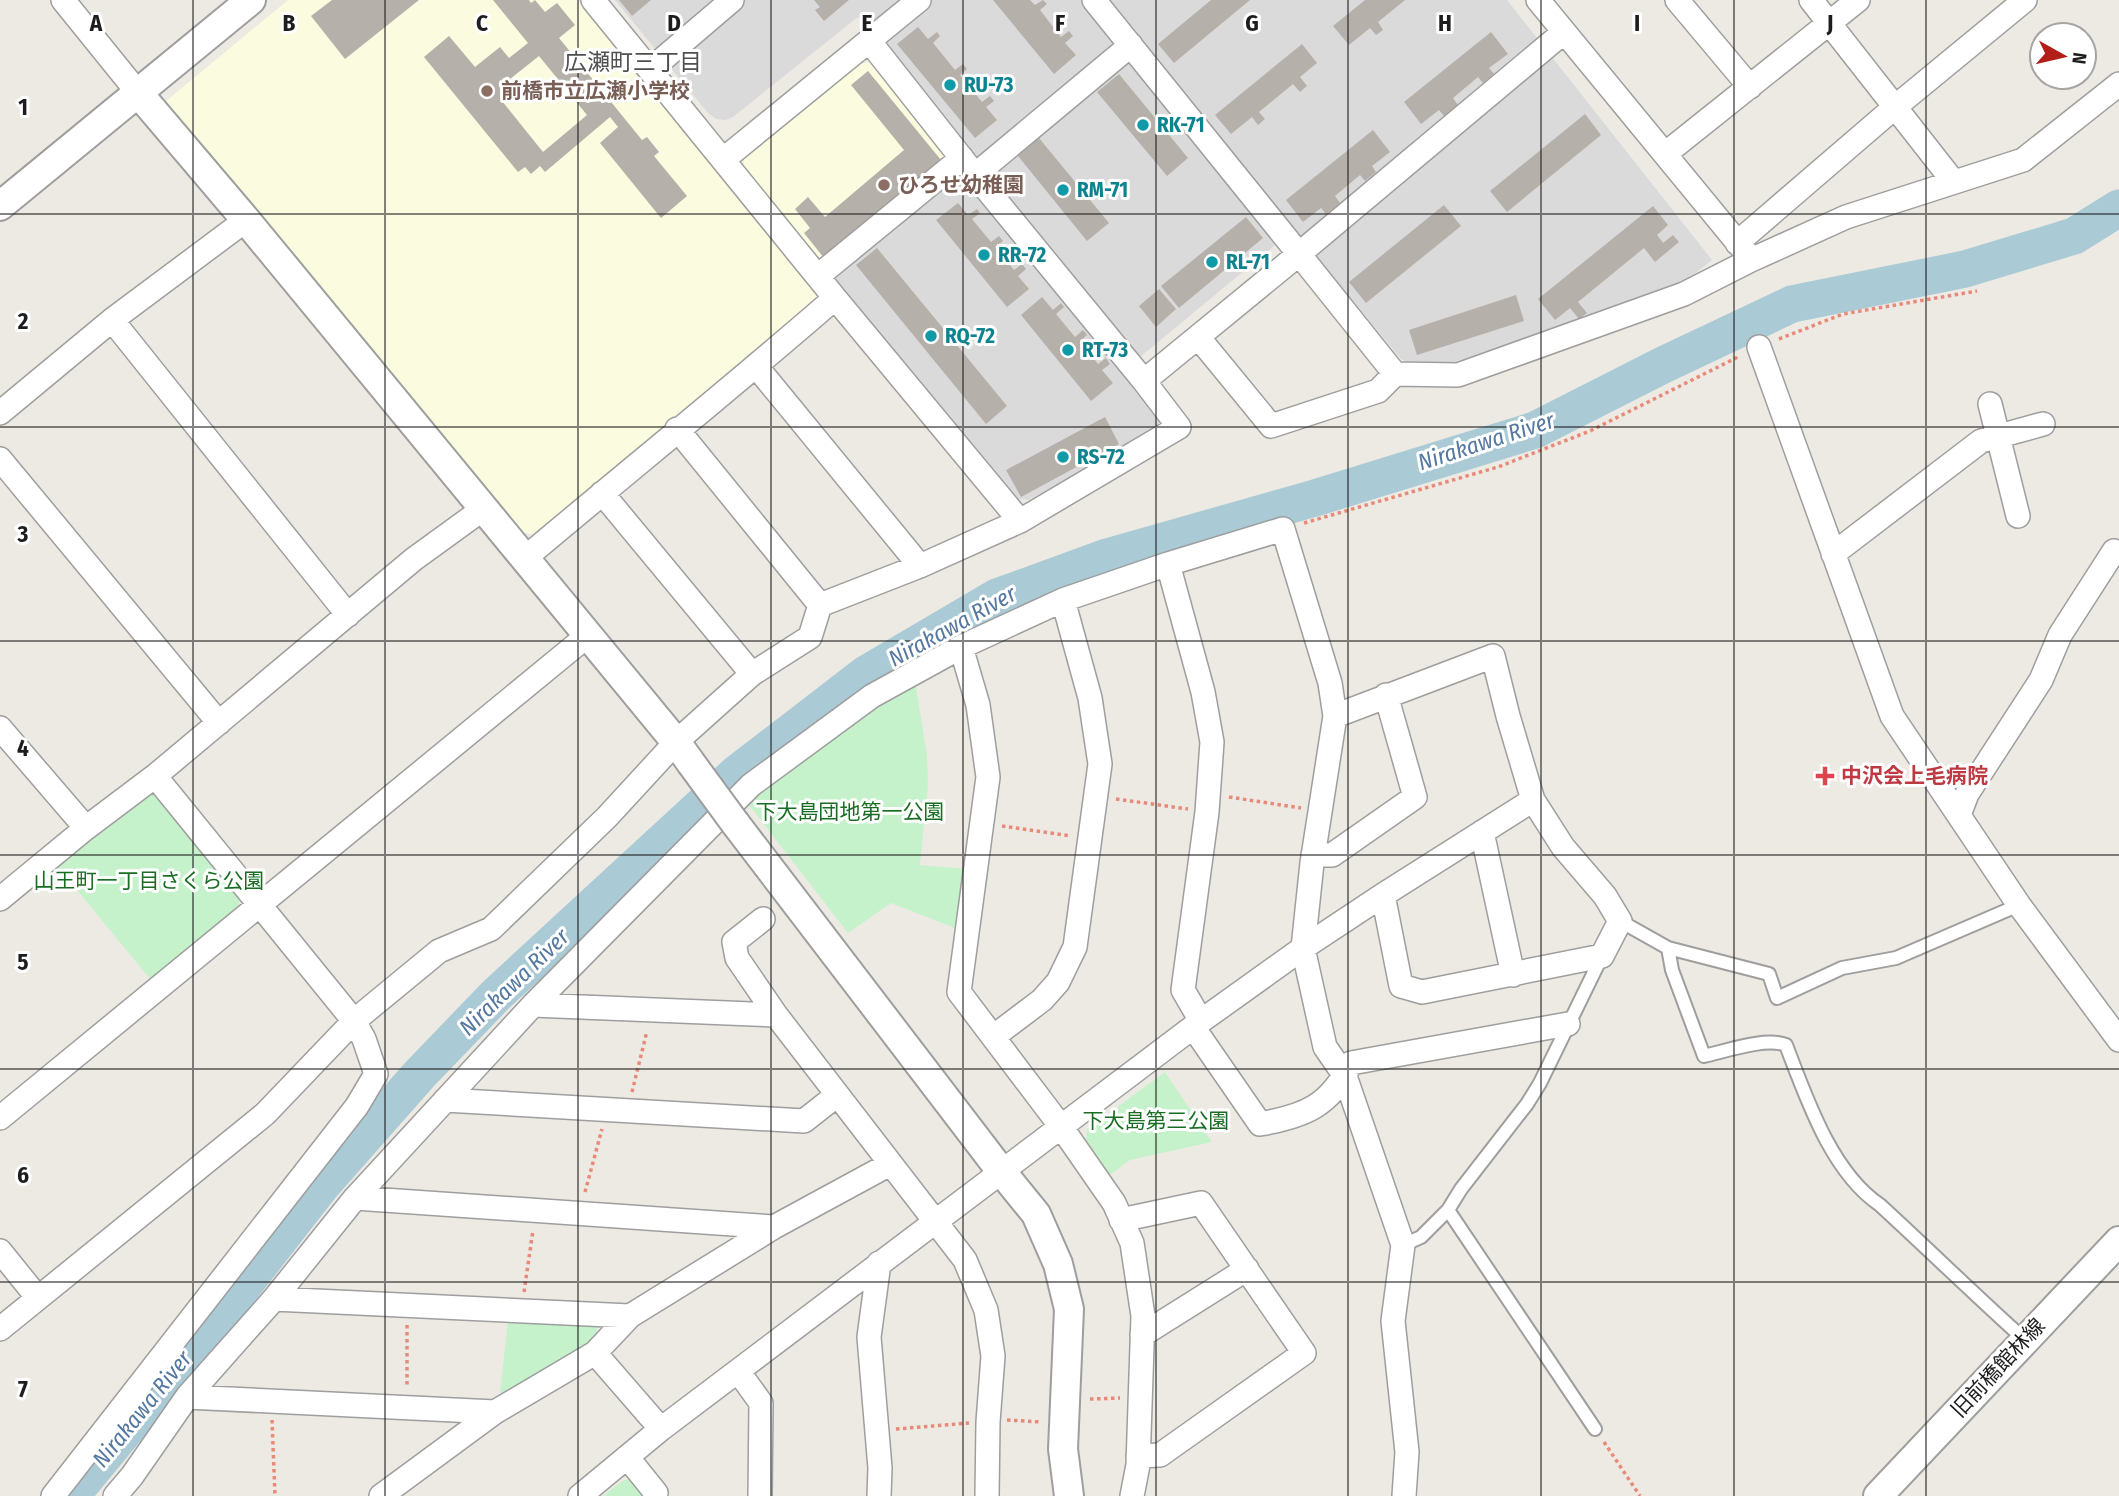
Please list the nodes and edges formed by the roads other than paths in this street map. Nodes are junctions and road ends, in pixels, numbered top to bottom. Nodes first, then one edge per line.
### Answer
1 (63, 0) edge
2 (251, 0) edge
3 (593, 0) edge
4 (732, 0) edge
5 (919, 0) edge
6 (1094, 0) edge
7 (1538, 0) edge
8 (1677, 0) edge
9 (1811, 0) edge
10 (1858, 0) edge
11 (2025, 0) edge
12 (1830, 23) junction
13 (1564, 32) junction
14 (870, 42) junction
15 (1131, 45) junction
16 (650, 70) junction
17 (2119, 84) edge
18 (1750, 87) junction
19 (139, 94) junction
20 (1895, 107) junction
21 (1665, 155) junction
22 (724, 159) junction
23 (968, 167) junction
24 (1953, 181) junction
25 (0, 206) edge
26 (246, 220) junction
27 (1744, 251) junction
28 (1299, 254) junction
29 (818, 276) junction
30 (835, 298) junction
31 (111, 320) junction
32 (1198, 337) junction
33 (1759, 347) road end
34 (756, 366) junction
35 (1395, 374) junction
36 (1144, 382) junction
37 (1990, 404) dead end
38 (0, 413) edge
39 (2043, 424) dead end
40 (677, 429) junction
41 (1998, 437) junction
42 (0, 459) edge
43 (602, 493) junction
44 (483, 509) junction
45 (2018, 516) dead end
46 (1020, 521) junction
47 (2115, 551) dead end
48 (1833, 554) junction
49 (524, 559) junction
50 (1168, 564) junction
51 (920, 566) junction
52 (1063, 600) junction
53 (820, 605) junction
54 (348, 615) junction
55 (587, 636) junction
56 (961, 647) junction
57 (752, 674) junction
58 (1386, 695) junction
59 (1335, 716) junction
60 (219, 723) junction
61 (0, 728) edge
62 (684, 753) junction
63 (155, 776) junction
64 (1533, 800) junction
65 (1959, 815) junction
66 (86, 828) junction
67 (1482, 832) junction
68 (1314, 855) junction
69 (1383, 895) junction
70 (0, 900) edge
71 (258, 905) junction
72 (2019, 905) junction
73 (763, 919) dead end
74 (1620, 921) junction
75 (1303, 948) junction
76 (1668, 948) junction
77 (1602, 956) junction
78 (1513, 975) junction
79 (533, 1005) junction
80 (776, 1015) junction
81 (354, 1021) junction
82 (1197, 1024) junction
83 (1568, 1024) junction
84 (993, 1037) junction
85 (2119, 1040) edge
86 (1345, 1076) junction
87 (837, 1095) junction
88 (445, 1100) junction
89 (0, 1118) edge
90 (1062, 1128) junction
91 (890, 1164) junction
92 (1001, 1171) junction
93 (355, 1198) junction
94 (1448, 1210) junction
95 (935, 1220) junction
96 (1121, 1220) junction
97 (775, 1227) junction
98 (2119, 1241) edge
99 (1403, 1245) junction
100 (0, 1251) edge
101 (879, 1263) junction
102 (1247, 1269) junction
103 (38, 1298) junction
104 (274, 1299) junction
105 (630, 1316) junction
106 (0, 1329) edge
107 (1142, 1335) junction
108 (2025, 1340) junction
109 (595, 1353) junction
110 (738, 1371) junction
111 (187, 1396) junction
112 (495, 1412) junction
113 (661, 1429) junction
114 (1595, 1429) road end
115 (627, 1457) junction
116 (1138, 1457) junction
117 (52, 1496) edge
118 (115, 1496) edge
119 (381, 1496) edge
120 (580, 1496) edge
121 (656, 1496) edge
122 (761, 1496) edge
123 (879, 1496) edge
124 (987, 1496) edge
125 (1069, 1496) edge
126 (1132, 1496) edge
127 (1404, 1496) edge
128 (1878, 1496) edge

1 - 19 street
2 - 19 street
3 - 16 street
4 - 16 street
5 - 14 street
6 - 15 street
7 - 13 street
8 - 18 street
9 - 12 street
10 - 12 street
11 - 20 street
12 - 18 street
12 - 20 street
13 - 21 street
13 - 28 street
14 - 22 street
14 - 23 street
15 - 23 street
15 - 28 street
16 - 22 street
17 - 24 street
18 - 21 street
19 - 25 street
19 - 26 street
20 - 24 street
20 - 27 street
21 - 27 street
22 - 29 street
23 - 29 street
23 - 36 street
24 - 27 street
26 - 31 street
26 - 44 street
27 - 35 street
28 - 32 street
28 - 35 street
29 - 30 street
30 - 34 street
30 - 46 street
31 - 38 street
31 - 54 street
32 - 35 street
32 - 36 street
33 - 48 street
34 - 40 street
34 - 51 street
36 - 46 street
37 - 41 street
39 - 41 street
40 - 43 street
40 - 53 street
41 - 45 street
41 - 48 street
42 - 60 street
43 - 49 street
43 - 57 street
44 - 49 street
44 - 54 street
46 - 51 street
47 - 65 street
48 - 65 street
49 - 55 street
50 - 52 street
50 - 59 street
50 - 82 street
51 - 53 street
52 - 56 street
52 - 84 street
53 - 57 street
54 - 60 street
55 - 62 street
55 - 71 street
56 - 79 street
56 - 84 street
57 - 62 street
58 - 59 street
58 - 64 street
58 - 68 street
59 - 68 street
60 - 63 street
61 - 66 street
62 - 81 street
62 - 92 street, bridge
63 - 66 street
63 - 71 street
64 - 67 street
64 - 74 street
65 - 72 street
66 - 70 street
67 - 69 street
67 - 78 street
68 - 75 street
69 - 75 street
69 - 78 street
71 - 81 street
71 - 89 street
72 - 76 lane
72 - 85 street
73 - 80 street
74 - 76 lane
74 - 77 street
75 - 82 street
75 - 86 street
76 - 108 lane
77 - 78 street
77 - 83 lane
79 - 80 street
79 - 88 street
80 - 87 street
81 - 103 street
81 - 117 street
82 - 86 street
82 - 90 street
83 - 86 street
83 - 94 lane
84 - 90 street
86 - 99 street
87 - 88 street
87 - 91 street
88 - 93 street
90 - 92 street
90 - 96 street
91 - 95 street
91 - 97 street
92 - 95 street
92 - 125 street
93 - 97 street
93 - 104 street
94 - 99 lane
94 - 114 lane
95 - 101 street
95 - 124 street
96 - 102 street
96 - 107 street
97 - 105 street
98 - 108 street, 旧前橋館林線
99 - 127 street
100 - 103 street
101 - 110 street
101 - 123 street
102 - 107 street
102 - 116 street
103 - 106 street
104 - 105 street
104 - 111 street
105 - 109 street
107 - 116 street
108 - 128 street, 旧前橋館林線
109 - 112 street
109 - 113 street
110 - 113 street
110 - 122 street
111 - 112 street
111 - 118 street
112 - 119 street
113 - 115 street
115 - 120 street
115 - 121 street
116 - 126 street

